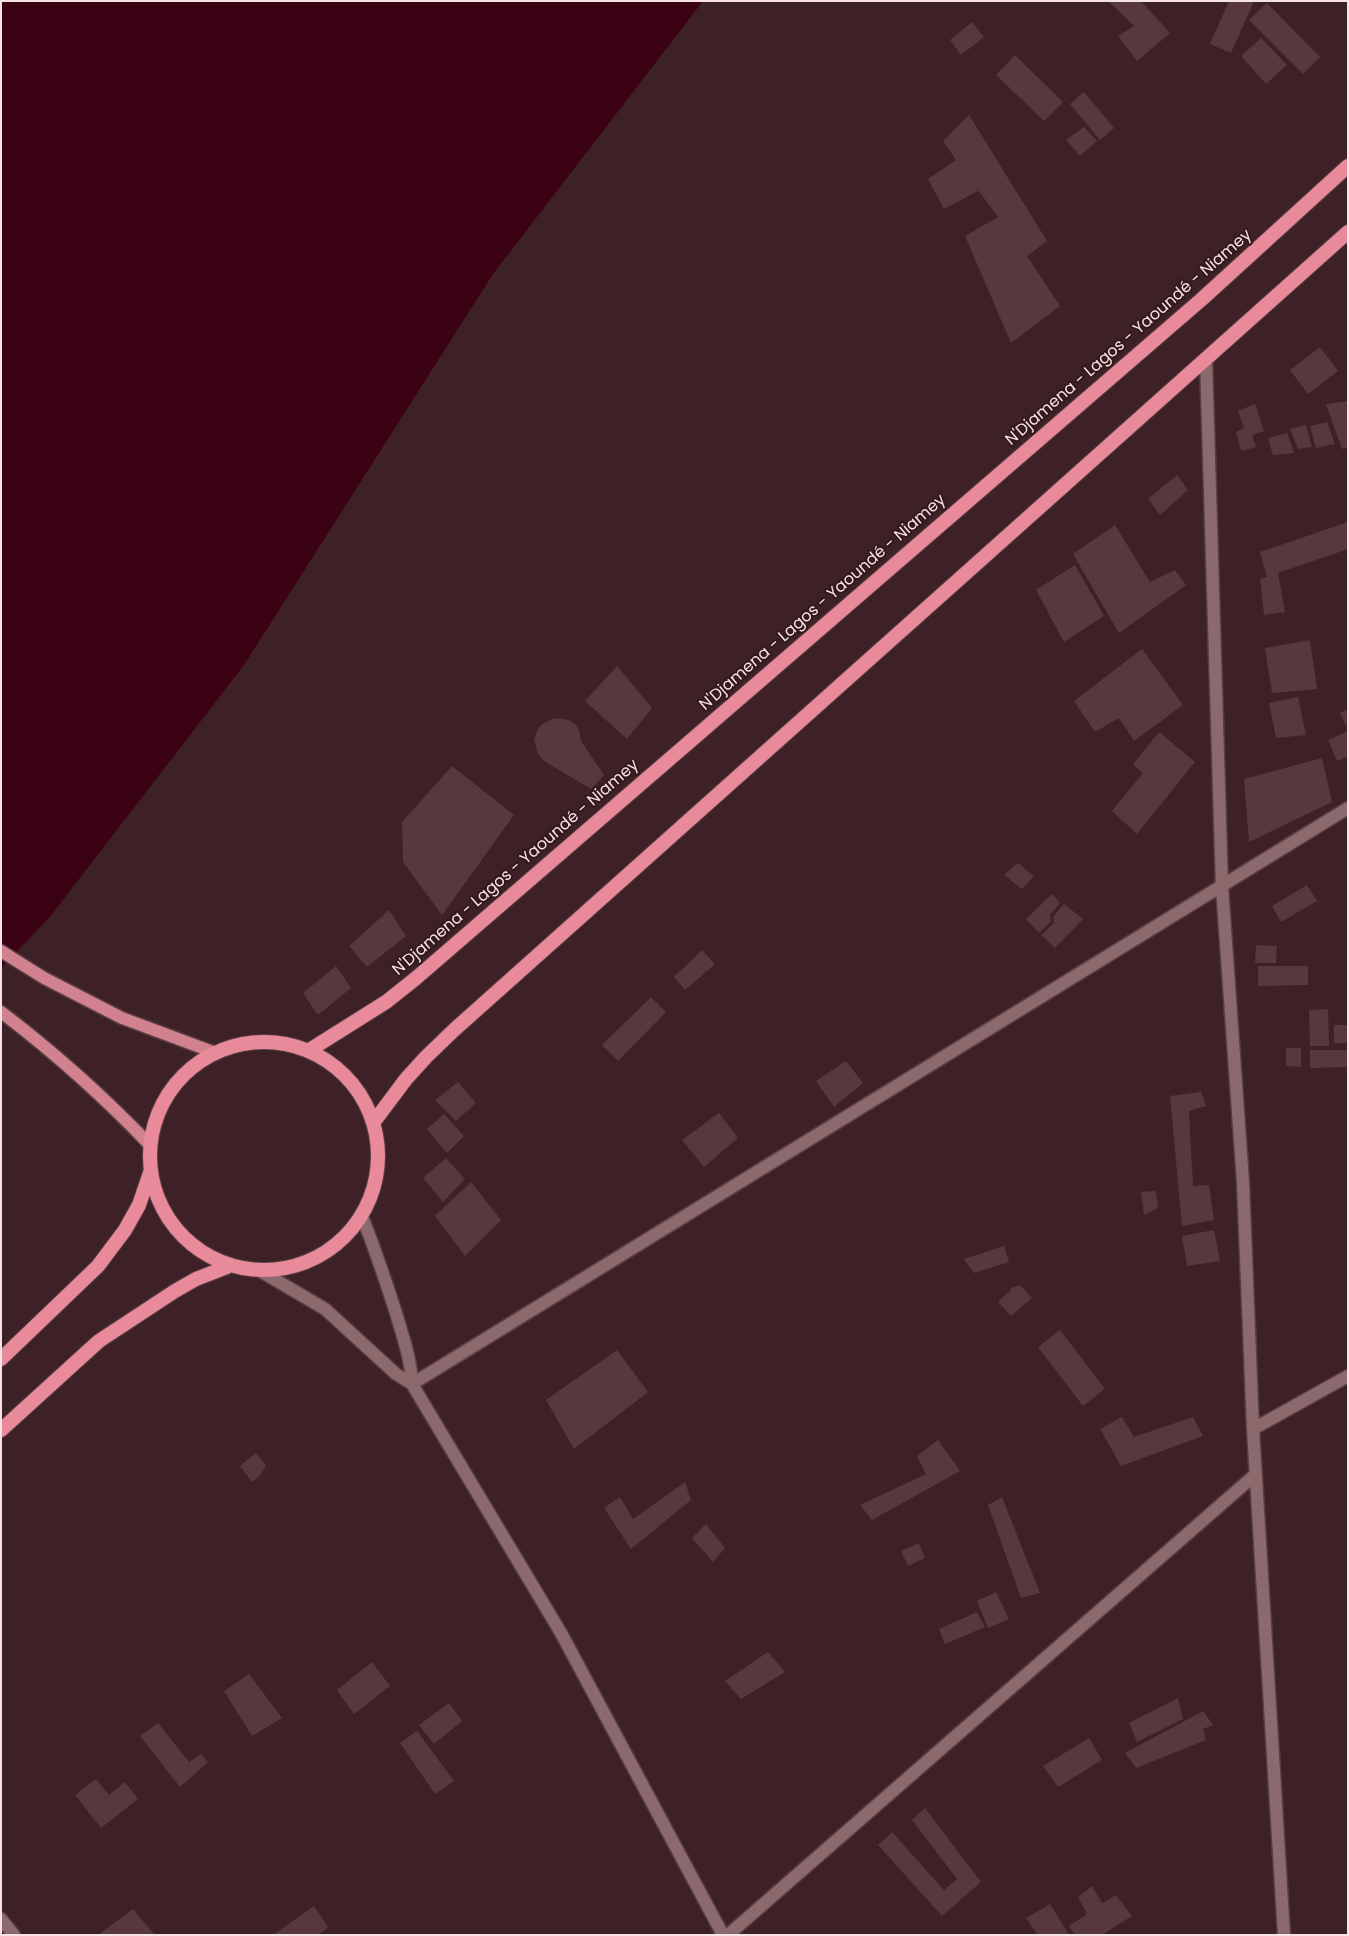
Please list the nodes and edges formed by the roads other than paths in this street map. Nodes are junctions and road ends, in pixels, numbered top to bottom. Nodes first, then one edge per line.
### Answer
1 (1348, 166) edge
2 (1348, 232) edge
3 (1206, 359) junction
4 (1348, 808) edge
5 (1222, 887) junction
6 (1, 951) edge
7 (1, 1012) edge
8 (308, 1051) junction
9 (216, 1053) junction
10 (373, 1123) junction
11 (150, 1145) junction
12 (151, 1169) junction
13 (361, 1214) junction
14 (226, 1267) junction
15 (262, 1272) junction
16 (1, 1359) edge
17 (1348, 1376) edge
18 (412, 1384) junction
19 (1253, 1428) junction
20 (1, 1430) edge
21 (1256, 1474) junction
22 (1, 1919) edge
23 (14, 1935) edge
24 (723, 1935) edge
25 (728, 1935) edge
26 (1284, 1935) edge

1 - 8 highway, N'Djamena - Lagos - Yaoundé - Niamey
2 - 3 highway
3 - 5 street
3 - 10 highway
4 - 5 street
5 - 18 street
5 - 19 street
6 - 9 main road
7 - 11 main road
8 - 9 highway
8 - 10 highway
9 - 11 highway
10 - 13 highway
11 - 12 highway
12 - 14 highway
12 - 16 highway
13 - 15 highway
13 - 18 street
14 - 15 highway
14 - 20 highway
15 - 18 street
17 - 19 street
18 - 24 street
19 - 21 street
21 - 25 street
21 - 26 street
22 - 23 street

